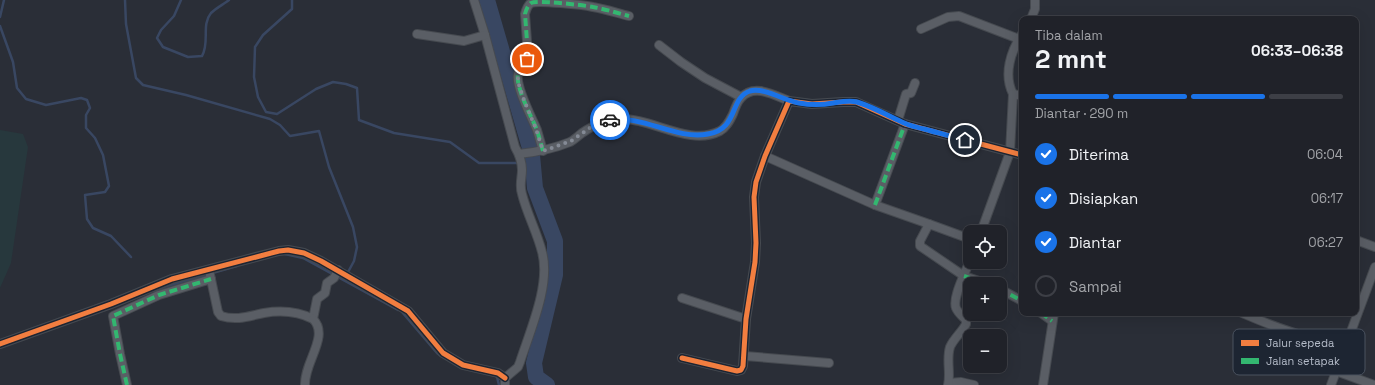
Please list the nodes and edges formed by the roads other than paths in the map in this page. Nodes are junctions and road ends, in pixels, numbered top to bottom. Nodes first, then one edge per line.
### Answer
1 (474, 0) edge
2 (1035, 0) edge
3 (629, 16) dead end
4 (1032, 16) edge
5 (922, 28) dead end
6 (417, 34) dead end
7 (485, 35) junction
8 (1019, 36) edge
9 (1019, 38) edge
10 (659, 45) dead end
11 (915, 83) dead end
12 (1013, 94) junction
13 (1019, 95) edge
14 (741, 97) junction
15 (789, 101) junction
16 (902, 122) junction
17 (543, 151) junction
18 (1010, 152) junction
19 (519, 154) junction
20 (1019, 154) edge
21 (765, 156) junction
22 (875, 205) junction
23 (929, 224) junction
24 (984, 225) edge
25 (963, 236) edge
26 (1359, 241) edge
27 (1375, 247) edge
28 (1375, 267) edge
29 (967, 269) edge
30 (209, 270) junction
31 (336, 274) junction
32 (964, 276) junction
33 (967, 277) edge
34 (211, 279) junction
35 (1007, 292) edge
36 (682, 298) dead end
37 (1019, 299) edge
38 (1359, 310) edge
39 (1249, 316) edge
40 (1357, 316) edge
41 (1053, 317) edge
42 (313, 319) junction
43 (746, 319) junction
44 (1285, 329) edge
45 (1352, 329) edge
46 (0, 344) edge
47 (745, 356) junction
48 (682, 358) dead end
49 (829, 363) dead end
50 (1335, 375) edge
51 (1347, 375) edge
52 (505, 382) edge
53 (949, 384) edge
54 (127, 385) edge
55 (305, 385) edge
56 (974, 385) edge
57 (1042, 385) edge
58 (1331, 385) edge
59 (1374, 385) edge

1 - 7 street
2 - 4 street
3 - 17 street
5 - 8 street
6 - 7 street
7 - 19 street
9 - 12 street
10 - 14 street
11 - 16 street
12 - 13 street
12 - 18 street
14 - 15 street
14 - 17 street
15 - 16 street
15 - 21 street
16 - 18 street
16 - 22 street
17 - 19 street
18 - 20 street
18 - 24 street
19 - 52 street
21 - 22 street
21 - 43 street
22 - 23 street
23 - 25 street
23 - 32 street
26 - 27 street
28 - 38 street
29 - 32 street
30 - 31 street
30 - 34 street
30 - 46 street
31 - 42 street
31 - 52 street
32 - 33 street
32 - 53 street
34 - 42 street
34 - 54 street
35 - 37 street
36 - 43 street
39 - 44 street
40 - 45 street
41 - 57 street
42 - 55 street
43 - 47 street
47 - 48 street
47 - 49 street
50 - 58 street
51 - 59 street
53 - 56 street

